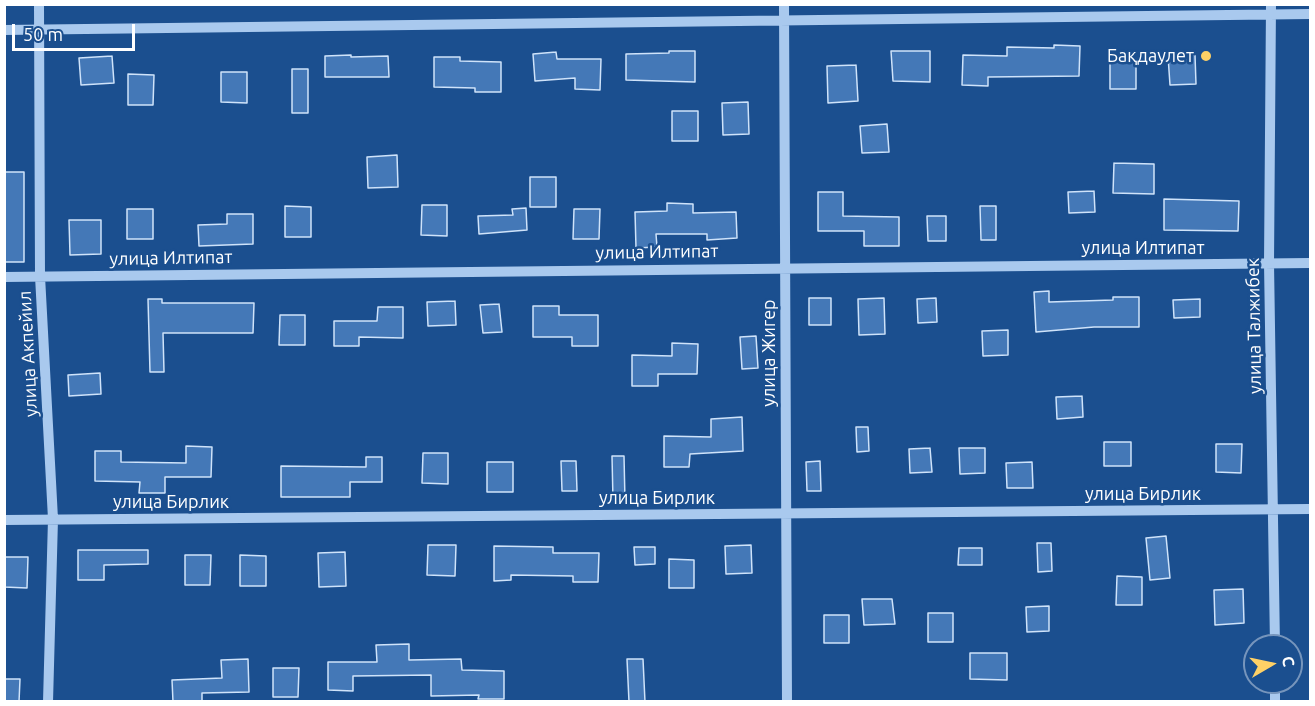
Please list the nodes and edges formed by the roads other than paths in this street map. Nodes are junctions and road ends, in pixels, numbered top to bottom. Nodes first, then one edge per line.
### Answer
1 (39, 4) edge
2 (784, 4) edge
3 (1270, 9) edge
4 (1311, 14) edge
5 (784, 21) junction
6 (4, 30) edge
7 (38, 30) junction
8 (1269, 263) junction
9 (1311, 263) edge
10 (786, 267) junction
11 (40, 276) junction
12 (4, 277) edge
13 (1273, 509) junction
14 (1311, 509) edge
15 (785, 513) junction
16 (53, 519) junction
17 (4, 520) edge
18 (1275, 634) edge
19 (48, 702) edge
20 (787, 702) edge

1 - 7 street, улица Акпейил
2 - 5 street, улица Жигер
3 - 4 street
3 - 5 street
3 - 8 street, улица Талжибек
5 - 7 street
5 - 10 street, улица Жигер
6 - 7 street
7 - 11 street, улица Акпейил
8 - 9 street, улица Илтипат
8 - 10 street, улица Илтипат
8 - 13 street, улица Талжибек
10 - 11 street, улица Илтипат
10 - 15 street, улица Жигер
11 - 12 street, улица Илтипат
11 - 16 street, улица Акпейил
13 - 14 street, улица Бирлик
13 - 15 street, улица Бирлик
13 - 18 street, улица Талжибек
15 - 16 street, улица Бирлик
15 - 20 street, улица Жигер
16 - 17 street, улица Бирлик
16 - 19 street, улица Акпейил

